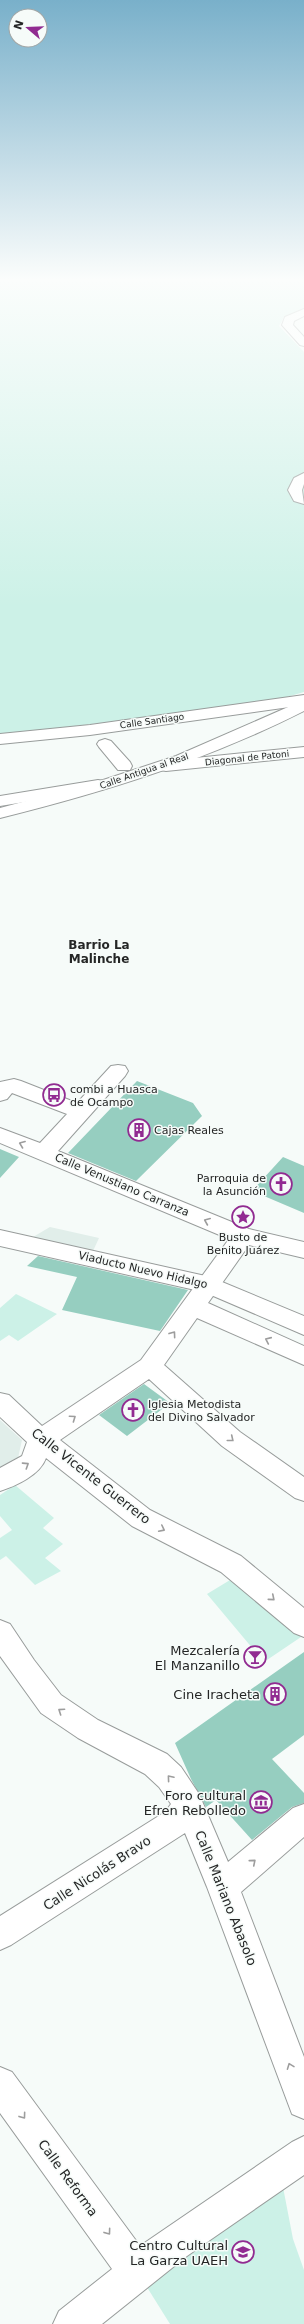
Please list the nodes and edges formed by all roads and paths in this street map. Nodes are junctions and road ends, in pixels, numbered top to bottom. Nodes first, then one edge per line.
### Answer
1 (304, 477) edge
2 (304, 500) edge
3 (304, 700) edge
4 (304, 705) edge
5 (9, 743) edge
6 (105, 744) dead end
7 (304, 752) edge
8 (124, 766) dead end
9 (166, 766) junction
10 (113, 782) junction
11 (0, 801) edge
12 (0, 813) edge
13 (118, 1072) dead end
14 (0, 1094) edge
15 (81, 1112) junction
16 (0, 1135) edge
17 (44, 1152) junction
18 (243, 1236) junction
19 (0, 1238) edge
20 (304, 1250) edge
21 (210, 1285) junction
22 (193, 1306) junction
23 (304, 1326) edge
24 (304, 1356) edge
25 (150, 1366) junction
26 (0, 1402) edge
27 (41, 1440) junction
28 (0, 1481) edge
29 (304, 1491) edge
30 (304, 1625) edge
31 (0, 1632) edge
32 (188, 1804) junction
33 (304, 1818) edge
34 (223, 1888) junction
35 (0, 1934) edge
36 (0, 2084) edge
37 (304, 2102) edge
38 (304, 2154) edge
39 (136, 2271) junction
40 (72, 2324) edge

1 - 2 street
3 - 5 street, Calle Santiago
4 - 9 street, Calle Antigua al Real
6 - 8 street
7 - 9 street, Diagonal de Patoni
9 - 10 street, Calle Antigua al Real
10 - 11 street
10 - 12 street, Calle Antigua al Real
13 - 15 street
14 - 15 street
15 - 17 street
17 -> 16 street, Calle Venustiano Carranza
18 -> 17 street, Calle Venustiano Carranza
18 - 20 street, Calle Venustiano Carranza
18 - 21 street
19 - 21 street, Viaducto Nuevo Hidalgo
21 - 22 street
21 - 23 street, Viaducto Nuevo Hidalgo
24 -> 22 street
25 -> 22 street
27 -> 25 street
25 -> 29 street
26 - 27 street, Calle Vicente Guerrero
28 -> 27 street
27 -> 30 street, Calle Vicente Guerrero
32 -> 31 street, Calle Mariano Abasolo
32 - 34 street, Calle Mariano Abasolo
32 - 35 street, Calle Nicolás Bravo
34 -> 33 street
37 -> 34 street, Calle Mariano Abasolo
36 -> 39 street, Calle Reforma
38 - 39 street
39 - 40 street

